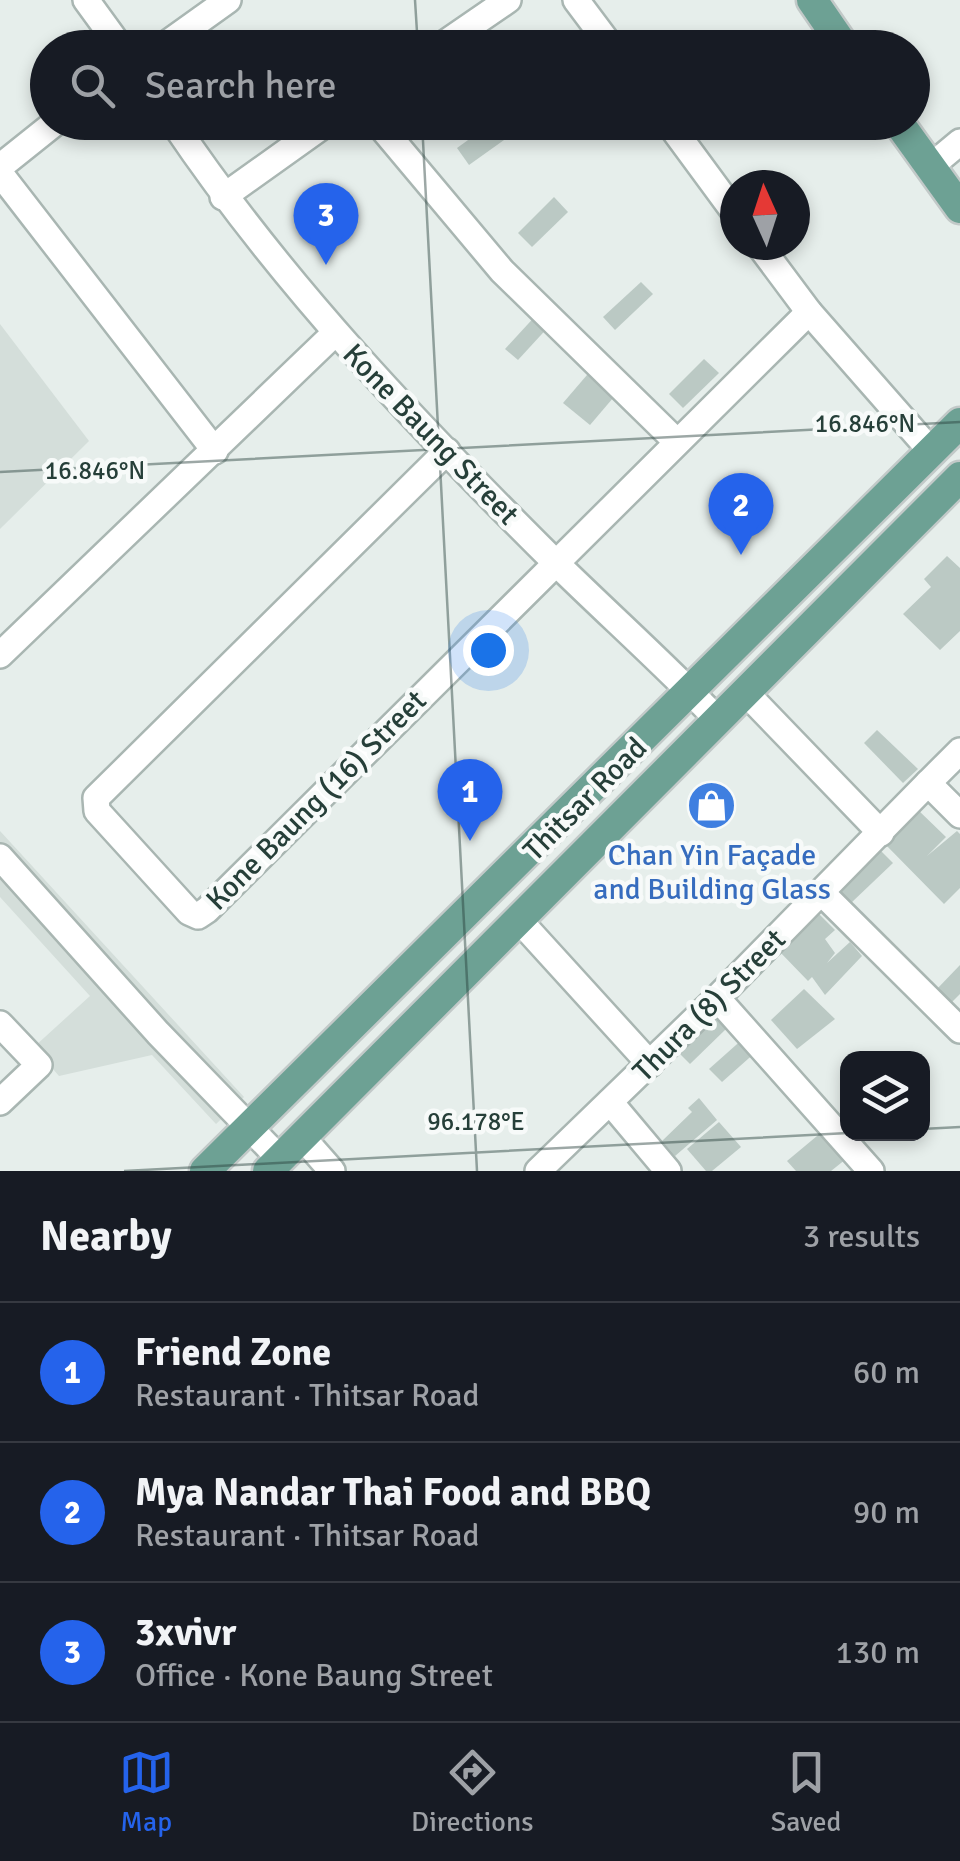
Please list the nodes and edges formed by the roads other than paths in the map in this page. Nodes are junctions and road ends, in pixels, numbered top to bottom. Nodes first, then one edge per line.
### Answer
1 (86, 0) edge
2 (228, 0) edge
3 (508, 0) edge
4 (576, 0) edge
5 (812, 0) edge
6 (108, 30) edge
7 (186, 30) edge
8 (464, 30) edge
9 (598, 30) edge
10 (833, 30) edge
11 (31, 140) edge
12 (185, 140) edge
13 (302, 140) edge
14 (391, 140) edge
15 (681, 140) edge
16 (911, 140) edge
17 (960, 142) edge
18 (930, 167) junction
19 (720, 193) edge
20 (223, 196) junction
21 (960, 208) edge
22 (770, 260) edge
23 (809, 312) junction
24 (334, 334) junction
25 (960, 422) edge
26 (677, 442) junction
27 (215, 451) junction
28 (447, 451) junction
29 (932, 451) junction
30 (960, 477) edge
31 (555, 562) junction
32 (0, 655) edge
33 (745, 692) junction
34 (692, 693) junction
35 (718, 720) junction
36 (960, 751) edge
37 (928, 783) junction
38 (960, 815) edge
39 (881, 833) junction
40 (0, 856) edge
41 (822, 893) junction
42 (518, 919) junction
43 (718, 998) junction
44 (0, 1024) edge
45 (960, 1030) edge
46 (650, 1064) junction
47 (0, 1102) edge
48 (610, 1102) junction
49 (252, 1128) junction
50 (302, 1137) junction
51 (274, 1165) edge
52 (205, 1171) edge
53 (332, 1171) edge
54 (538, 1171) edge
55 (668, 1171) edge
56 (871, 1171) edge

1 - 6 street
2 - 7 street
3 - 8 street
4 - 9 street
5 - 10 main road
11 - 27 street
12 - 20 street, Kone Baung Street
13 - 20 street
14 - 26 street
15 - 19 street
16 - 18 main road
17 - 18 street
18 - 21 main road
20 - 24 street, Kone Baung Street
22 - 23 street
23 - 26 street
23 - 29 street
24 - 27 street
24 - 28 street, Kone Baung Street
25 - 29 main road, Thitsar Road
26 - 31 street
27 - 32 street
28 - 31 street, Kone Baung Street
28 - 31 street, Kone Baung (16) Street
29 - 34 main road, Thitsar Road
30 - 33 main road, Thitsar Road
31 - 34 street, Kone Baung Street
33 - 35 main road, Thitsar Road
33 - 39 street
34 - 35 street, Kone Baung Street
34 - 49 main road, Thitsar Road
35 - 42 main road, Thitsar Road
36 - 37 street, Thura (8) Street
37 - 38 street
37 - 39 street, Thura (8) Street
39 - 41 street, Thura (8) Street
40 - 49 street
41 - 43 street, Thura (8) Street
41 - 45 street
42 - 46 street
42 - 50 main road, Thitsar Road
43 - 46 street, Thura (8) Street
43 - 56 street
44 - 47 street
46 - 48 street, Thura (8) Street
48 - 54 street, Thura (8) Street
48 - 55 street
49 - 51 street
49 - 52 main road, Thitsar Road
50 - 51 main road, Thitsar Road
50 - 53 street

